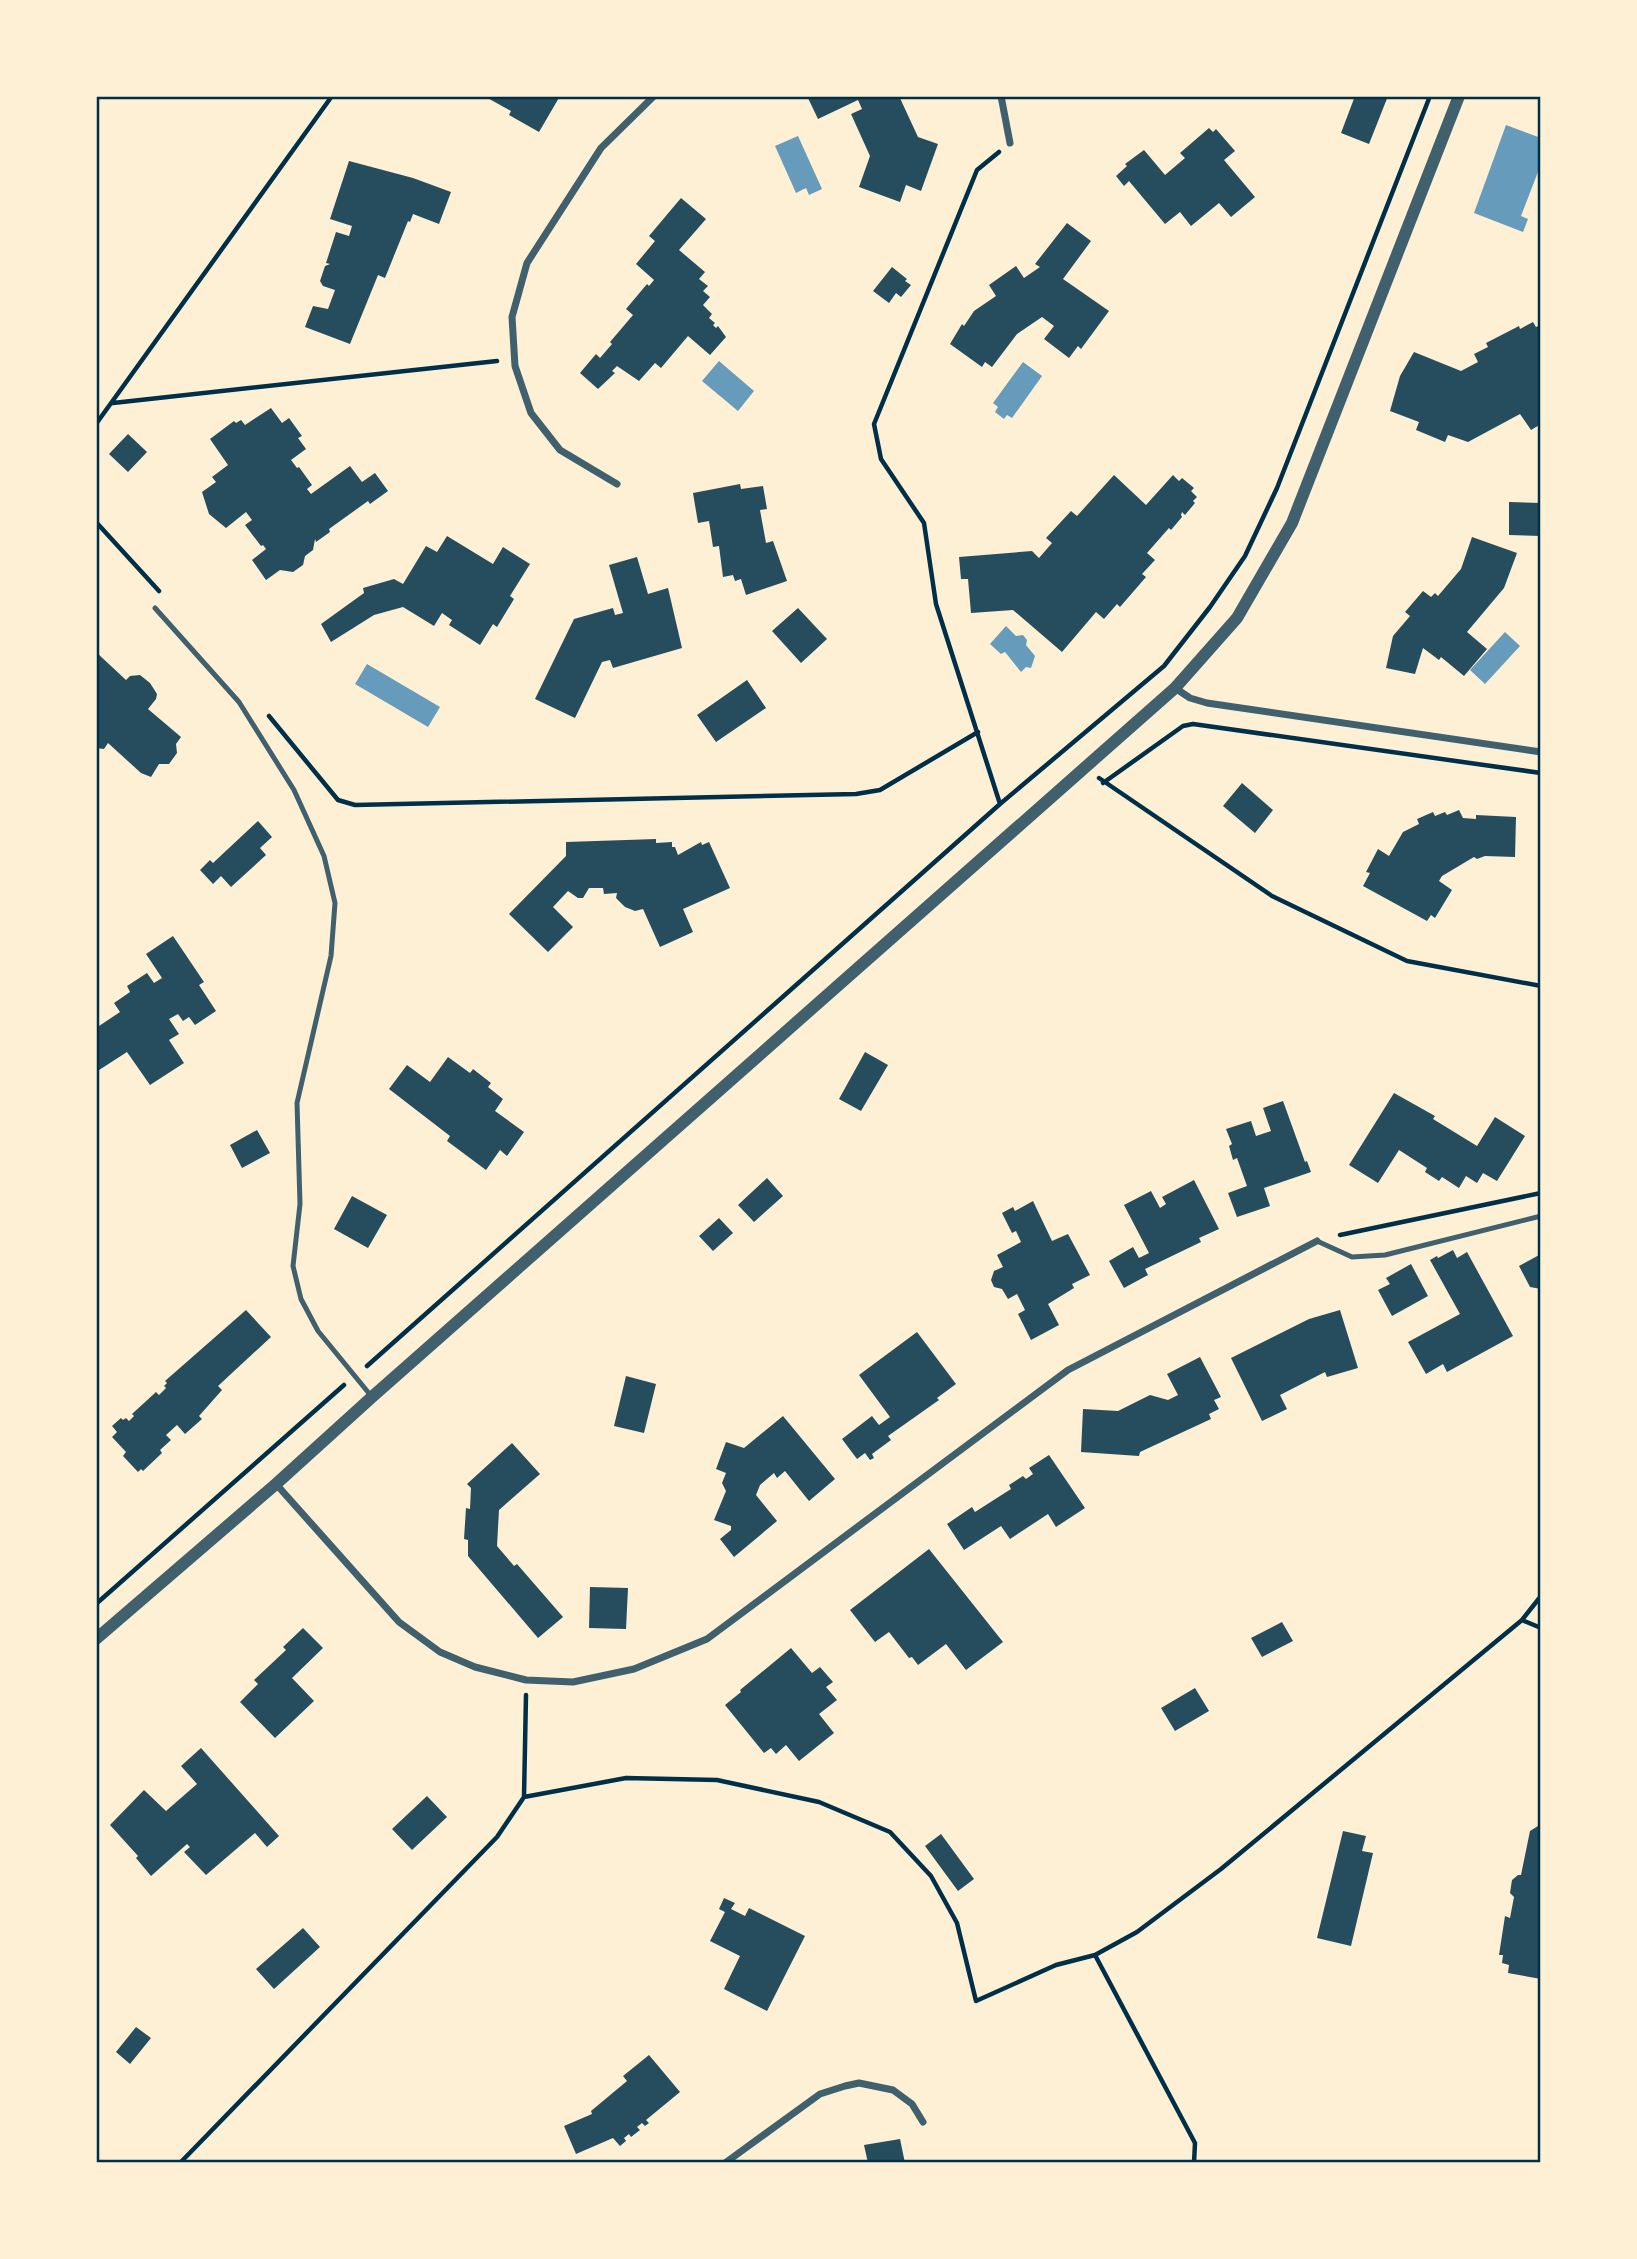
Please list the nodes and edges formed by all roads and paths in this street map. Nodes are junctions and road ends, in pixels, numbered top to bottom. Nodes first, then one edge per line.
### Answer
1 (332, 96) edge
2 (654, 96) edge
3 (1001, 96) edge
4 (1430, 96) edge
5 (1459, 96) edge
6 (1010, 143) joint
7 (497, 362) dead end
8 (112, 403) junction
9 (96, 424) edge
10 (617, 484) dead end
11 (96, 522) edge
12 (159, 591) dead end
13 (155, 608) dead end
14 (1175, 688) junction
15 (267, 713) dead end
16 (978, 732) junction
17 (1541, 752) edge
18 (1085, 766) junction
19 (1541, 773) edge
20 (1103, 783) junction
21 (1000, 804) junction
22 (1541, 986) edge
23 (1541, 1192) edge
24 (1541, 1216) edge
25 (1317, 1241) junction
26 (355, 1376) junction
27 (372, 1396) junction
28 (276, 1484) junction
29 (1541, 1596) edge
30 (96, 1604) edge
31 (1522, 1619) junction
32 (1541, 1628) edge
33 (96, 1639) edge
34 (526, 1680) junction
35 (524, 1797) junction
36 (1095, 1955) junction
37 (923, 2122) dead end
38 (180, 2163) edge
39 (725, 2163) edge
40 (1194, 2163) edge

1 - 8 path
2 - 10 street
3 - 6 street
4 - 21 path
5 - 14 street
6 - 16 path
7 - 8 path
8 - 9 path
11 - 12 path
13 - 26 lane
14 - 17 street
14 - 18 street
15 - 16 path
16 - 21 path
18 - 20 path
18 - 27 street
19 - 20 path
20 - 22 path
21 - 26 path
23 - 25 path
24 - 25 lane
25 - 34 street
26 - 27 lane
26 - 30 path
27 - 28 street
28 - 33 street
28 - 34 street
29 - 31 path
31 - 32 path
31 - 36 path
34 - 35 path
35 - 36 path
35 - 38 path
36 - 40 path
37 - 39 street

